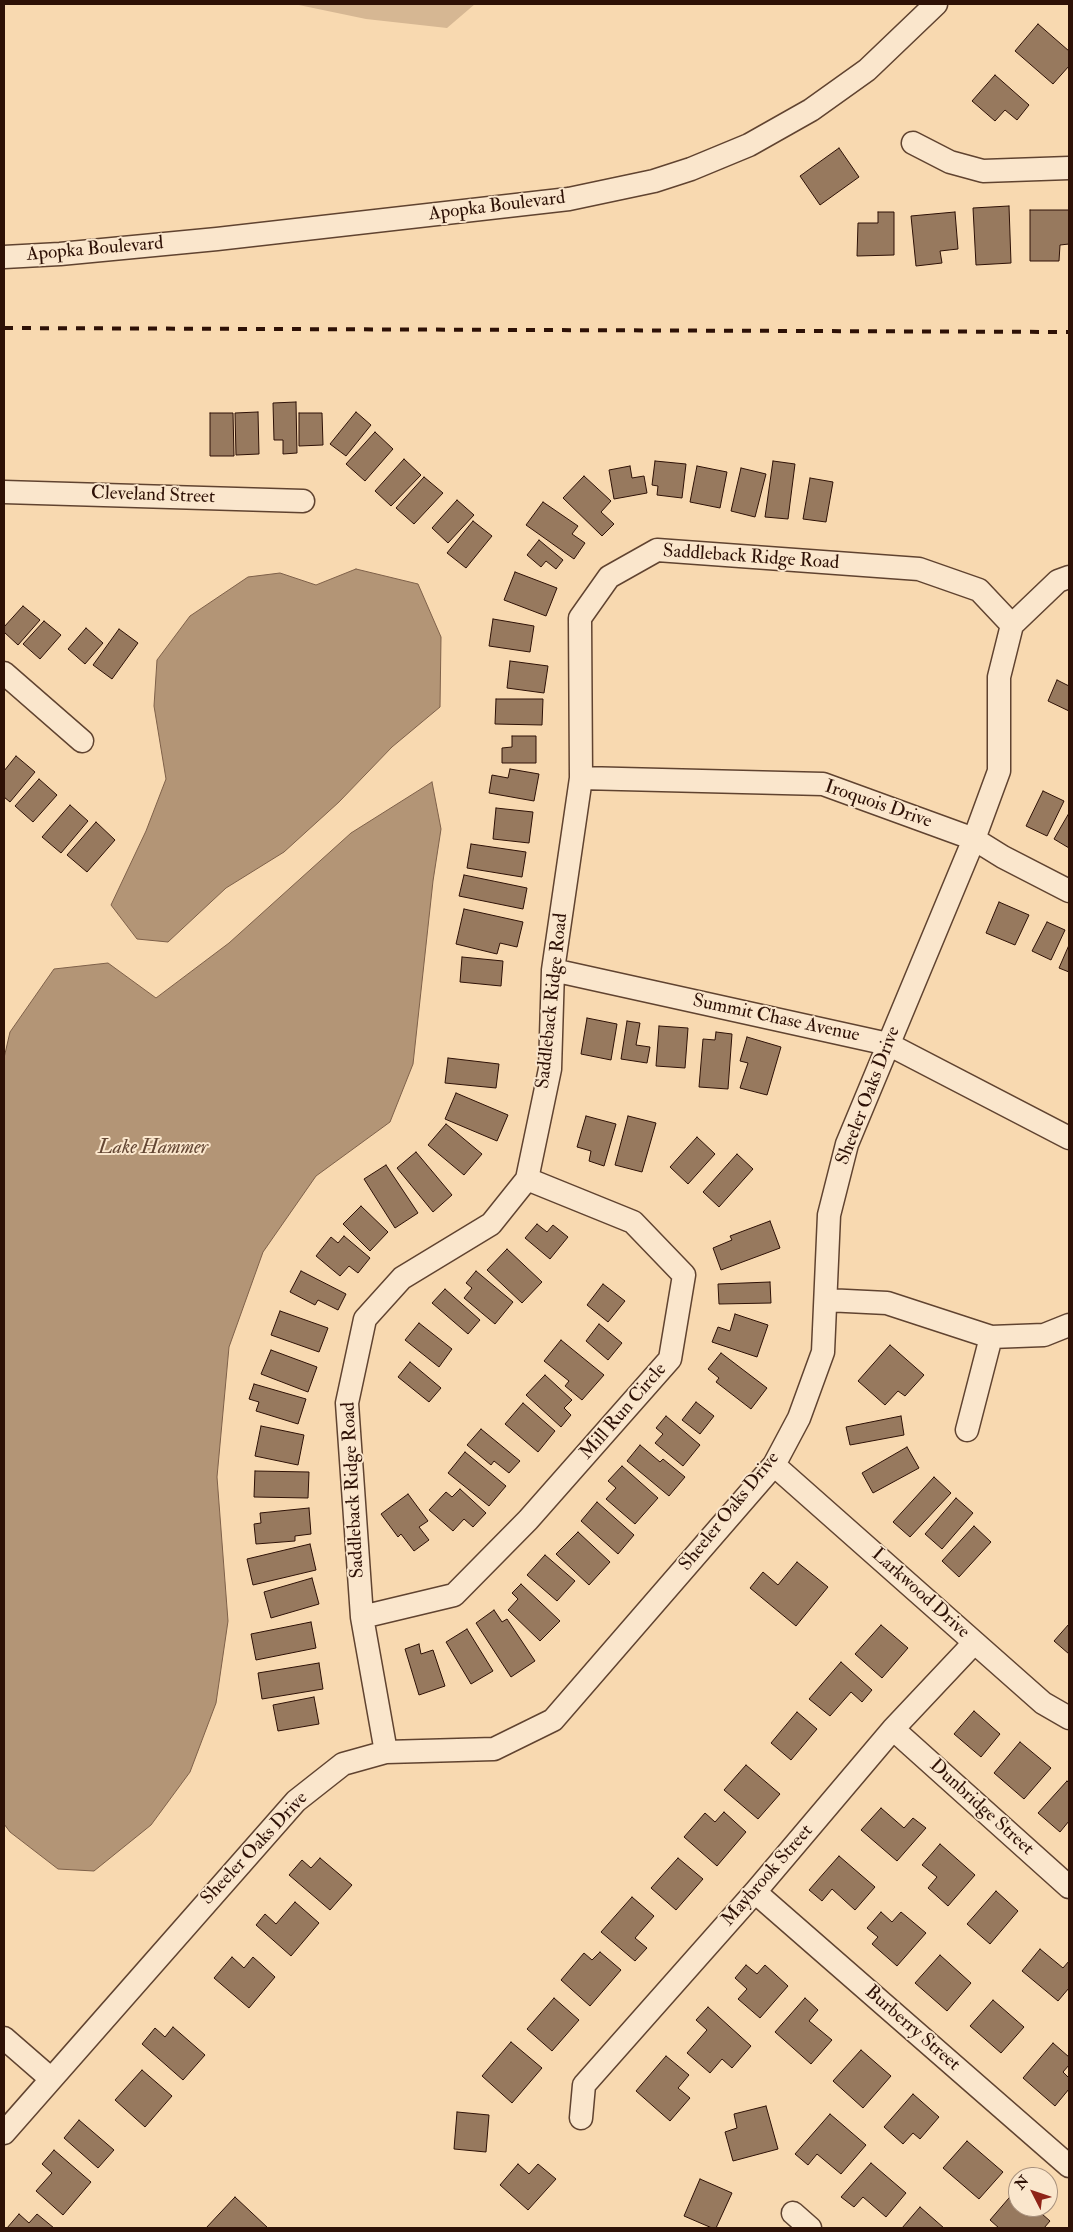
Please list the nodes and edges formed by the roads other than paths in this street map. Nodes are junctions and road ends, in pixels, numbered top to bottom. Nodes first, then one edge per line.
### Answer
1 (936, 4) edge
2 (913, 143) dead end
3 (1069, 168) edge
4 (4, 256) edge
5 (4, 492) edge
6 (303, 501) dead end
7 (1069, 577) edge
8 (1012, 625) junction
9 (4, 673) edge
10 (82, 741) dead end
11 (581, 778) junction
12 (974, 838) junction
13 (1069, 891) edge
14 (553, 970) junction
15 (888, 1044) junction
16 (1069, 1138) edge
17 (527, 1179) junction
18 (826, 1300) junction
19 (1069, 1325) edge
20 (991, 1337) junction
21 (967, 1430) dead end
22 (774, 1465) junction
23 (362, 1617) junction
24 (974, 1643) junction
25 (1069, 1718) edge
26 (893, 1730) junction
27 (386, 1752) junction
28 (1069, 1887) edge
29 (754, 1892) junction
30 (4, 2038) edge
31 (50, 2078) junction
32 (581, 2118) dead end
33 (4, 2133) edge
34 (1069, 2166) edge
35 (793, 2213) dead end
36 (810, 2228) edge

1 - 4 street, Apopka Boulevard
2 - 3 street
5 - 6 street, Cleveland Street
7 - 8 street
8 - 11 street, Saddleback Ridge Road
8 - 12 street, Sheeler Oaks Drive
9 - 10 street
11 - 12 street, Iroquois Drive
11 - 14 street, Saddleback Ridge Road
12 - 13 street, Iroquois Drive
12 - 15 street, Sheeler Oaks Drive
14 - 15 street, Summit Chase Avenue
14 - 17 street, Saddleback Ridge Road
15 - 16 street, Summit Chase Avenue
15 - 18 street, Sheeler Oaks Drive
17 - 23 street, Saddleback Ridge Road
17 - 23 street, Mill Run Circle
18 - 20 street
18 - 22 street, Sheeler Oaks Drive
19 - 20 street
20 - 21 street
22 - 24 street, Larkwood Drive
22 - 27 street, Sheeler Oaks Drive
23 - 27 street, Saddleback Ridge Road
24 - 25 street, Larkwood Drive
24 - 26 street, Maybrook Street
26 - 28 street, Dunbridge Street
26 - 29 street, Maybrook Street
27 - 31 street, Sheeler Oaks Drive
29 - 32 street, Maybrook Street
29 - 34 street, Burberry Street
30 - 31 street
31 - 33 street, Sheeler Oaks Drive
35 - 36 street

